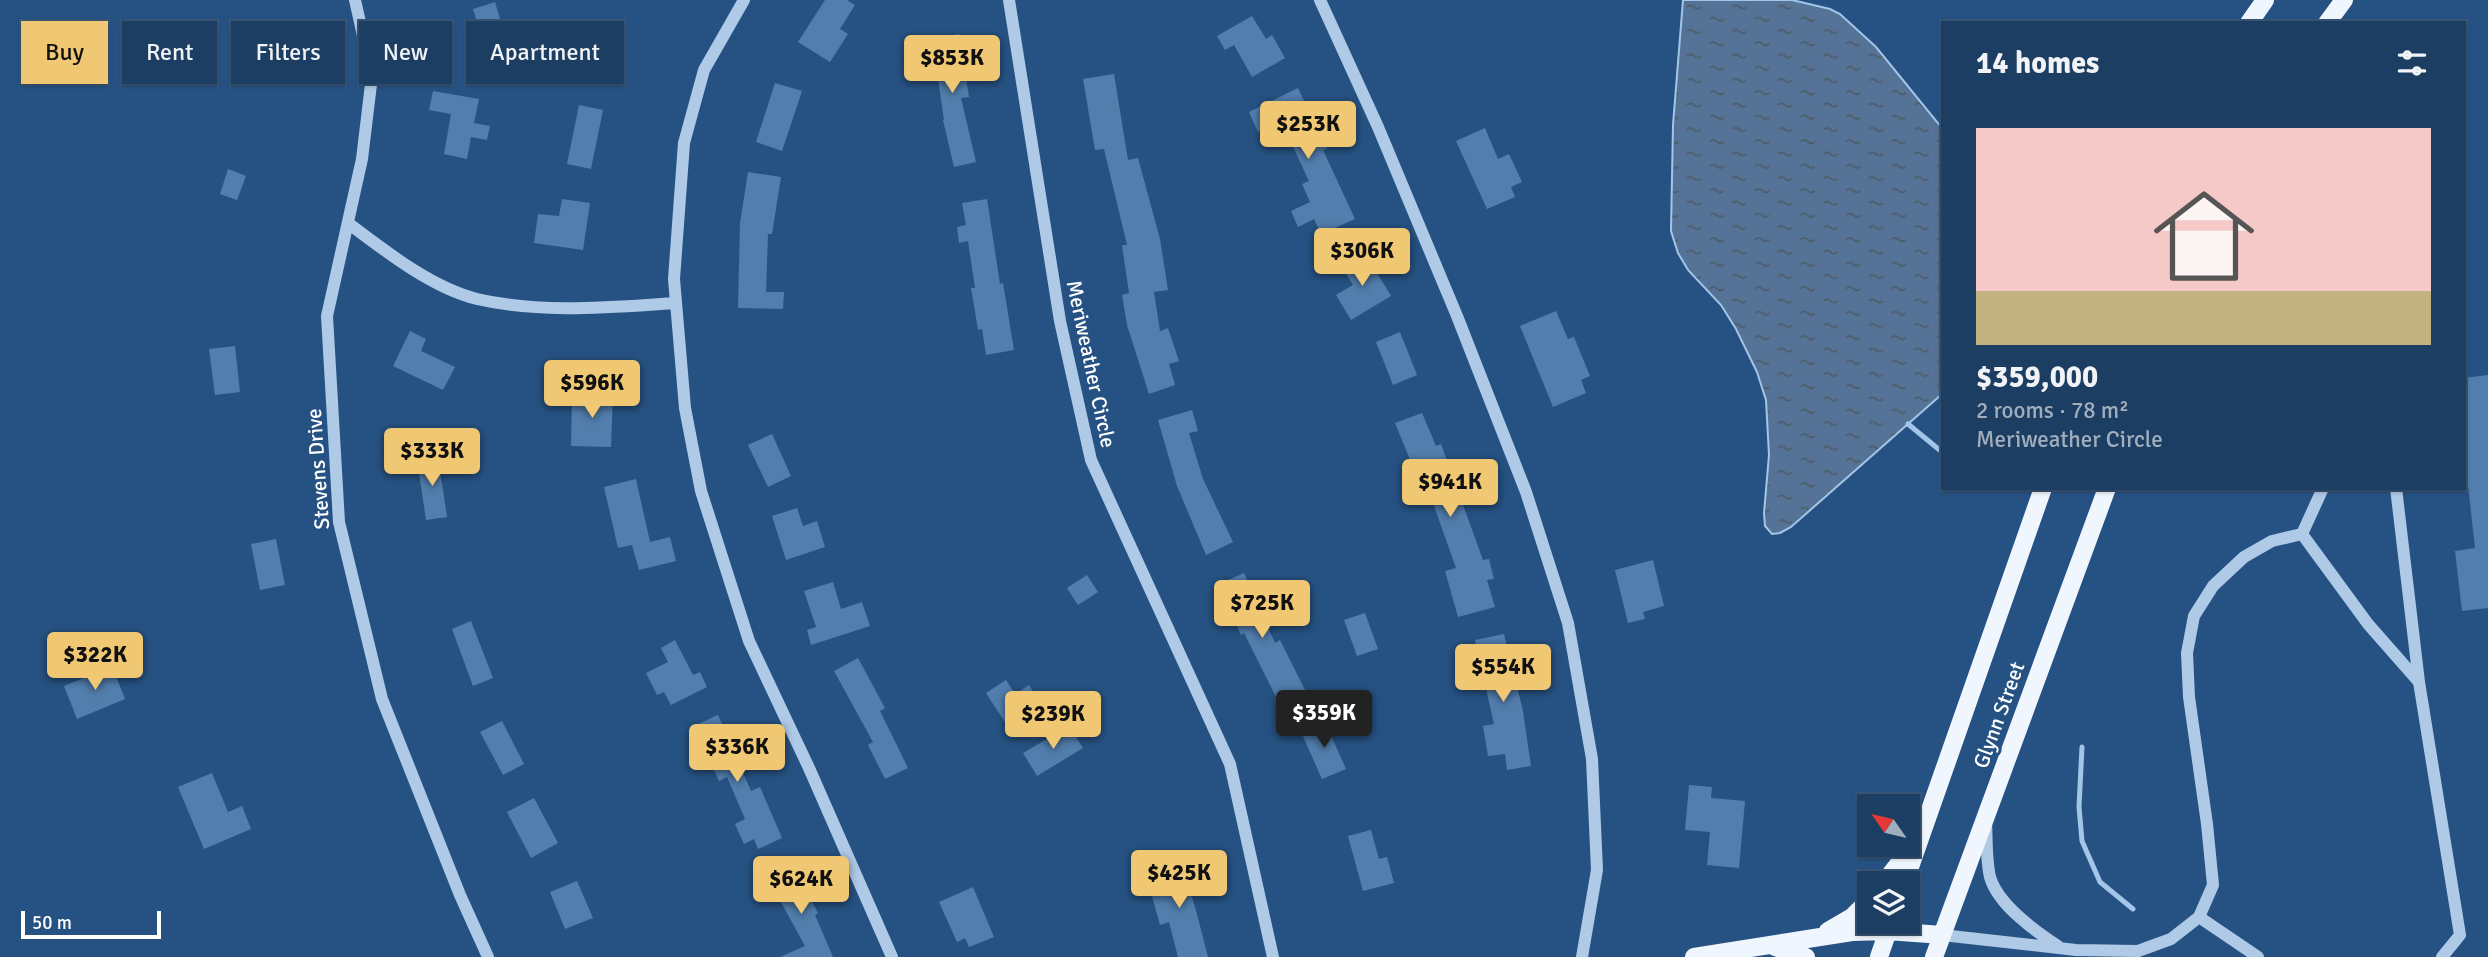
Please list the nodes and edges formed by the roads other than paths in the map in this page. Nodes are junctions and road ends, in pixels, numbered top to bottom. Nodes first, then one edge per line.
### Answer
1 (355, 0) edge
2 (744, 0) edge
3 (1009, 0) edge
4 (1320, 0) edge
5 (2265, 0) edge
6 (2344, 0) edge
7 (2250, 21) edge
8 (2328, 21) edge
9 (348, 223) junction
10 (676, 303) junction
11 (2042, 490) edge
12 (2106, 490) edge
13 (2322, 490) edge
14 (2396, 490) edge
15 (2302, 534) junction
16 (2419, 682) junction
17 (1985, 817) junction
18 (1924, 828) junction
19 (1893, 871) edge
20 (1909, 871) edge
21 (1857, 912) edge
22 (2199, 918) junction
23 (1857, 931) edge
24 (1920, 932) edge
25 (1887, 934) edge
26 (1942, 935) junction
27 (1818, 937) junction
28 (1769, 945) junction
29 (2061, 949) junction
30 (488, 957) edge
31 (892, 957) edge
32 (1273, 957) edge
33 (1582, 957) edge
34 (1695, 957) edge
35 (1806, 957) edge
36 (1879, 957) edge
37 (1934, 957) edge
38 (2259, 957) edge
39 (2442, 957) edge

1 - 9 street, Stevens Drive
2 - 10 street
3 - 32 street, Meriweather Circle
4 - 33 street
5 - 7 main road
6 - 8 main road
9 - 10 street
9 - 30 street, Stevens Drive
10 - 31 street
11 - 18 main road, Glynn Street
12 - 17 main road, Glynn Street
13 - 15 street
14 - 16 street
15 - 16 street
15 - 22 street
16 - 39 street
17 - 26 main road, Glynn Street
17 - 29 street
18 - 19 main road
18 - 20 main road, Glynn Street
21 - 27 main road
22 - 29 street
22 - 38 street
23 - 27 main road
24 - 26 main road
25 - 36 main road
26 - 29 street
26 - 37 main road, Glynn Street
27 - 28 main road
28 - 34 main road
28 - 35 main road

